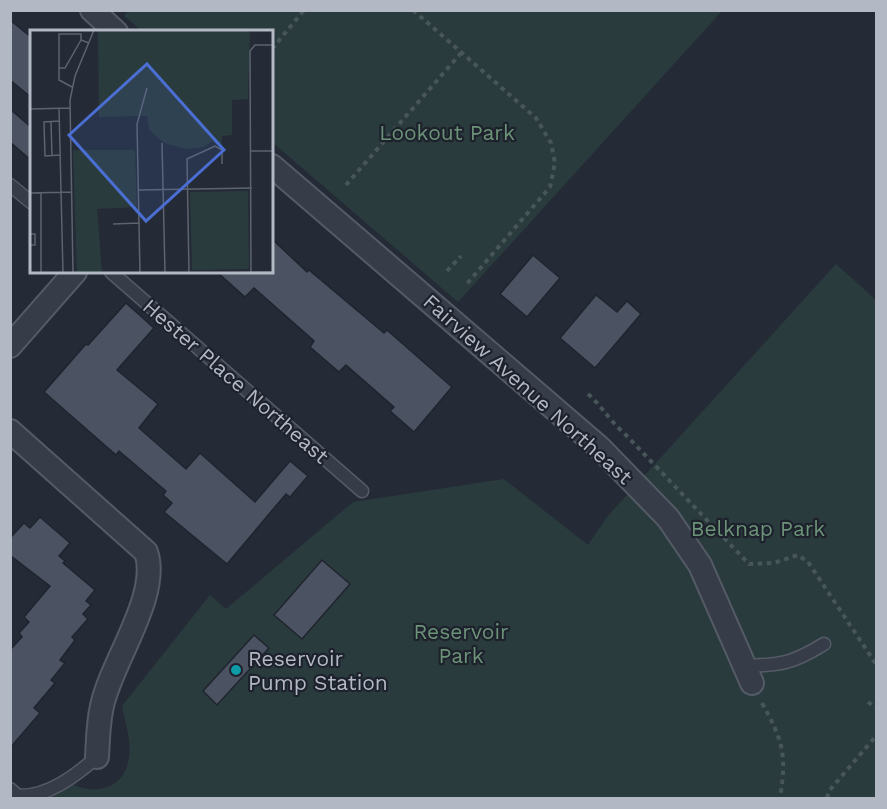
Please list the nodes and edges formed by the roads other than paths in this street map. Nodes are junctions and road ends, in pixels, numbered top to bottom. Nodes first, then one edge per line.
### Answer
1 (92, 10) edge
2 (114, 30) edge
3 (273, 167) edge
4 (10, 185) edge
5 (30, 201) edge
6 (74, 273) edge
7 (112, 273) edge
8 (10, 346) edge
9 (10, 430) edge
10 (362, 491) dead end
11 (824, 644) dead end
12 (749, 675) joint
13 (97, 757) joint
14 (10, 789) edge

1 - 2 street
3 - 12 street, Fairview Avenue Northeast
4 - 5 lane
6 - 8 street
7 - 10 lane, Hester Place Northeast
9 - 13 street
11 - 12 lane
13 - 14 lane

